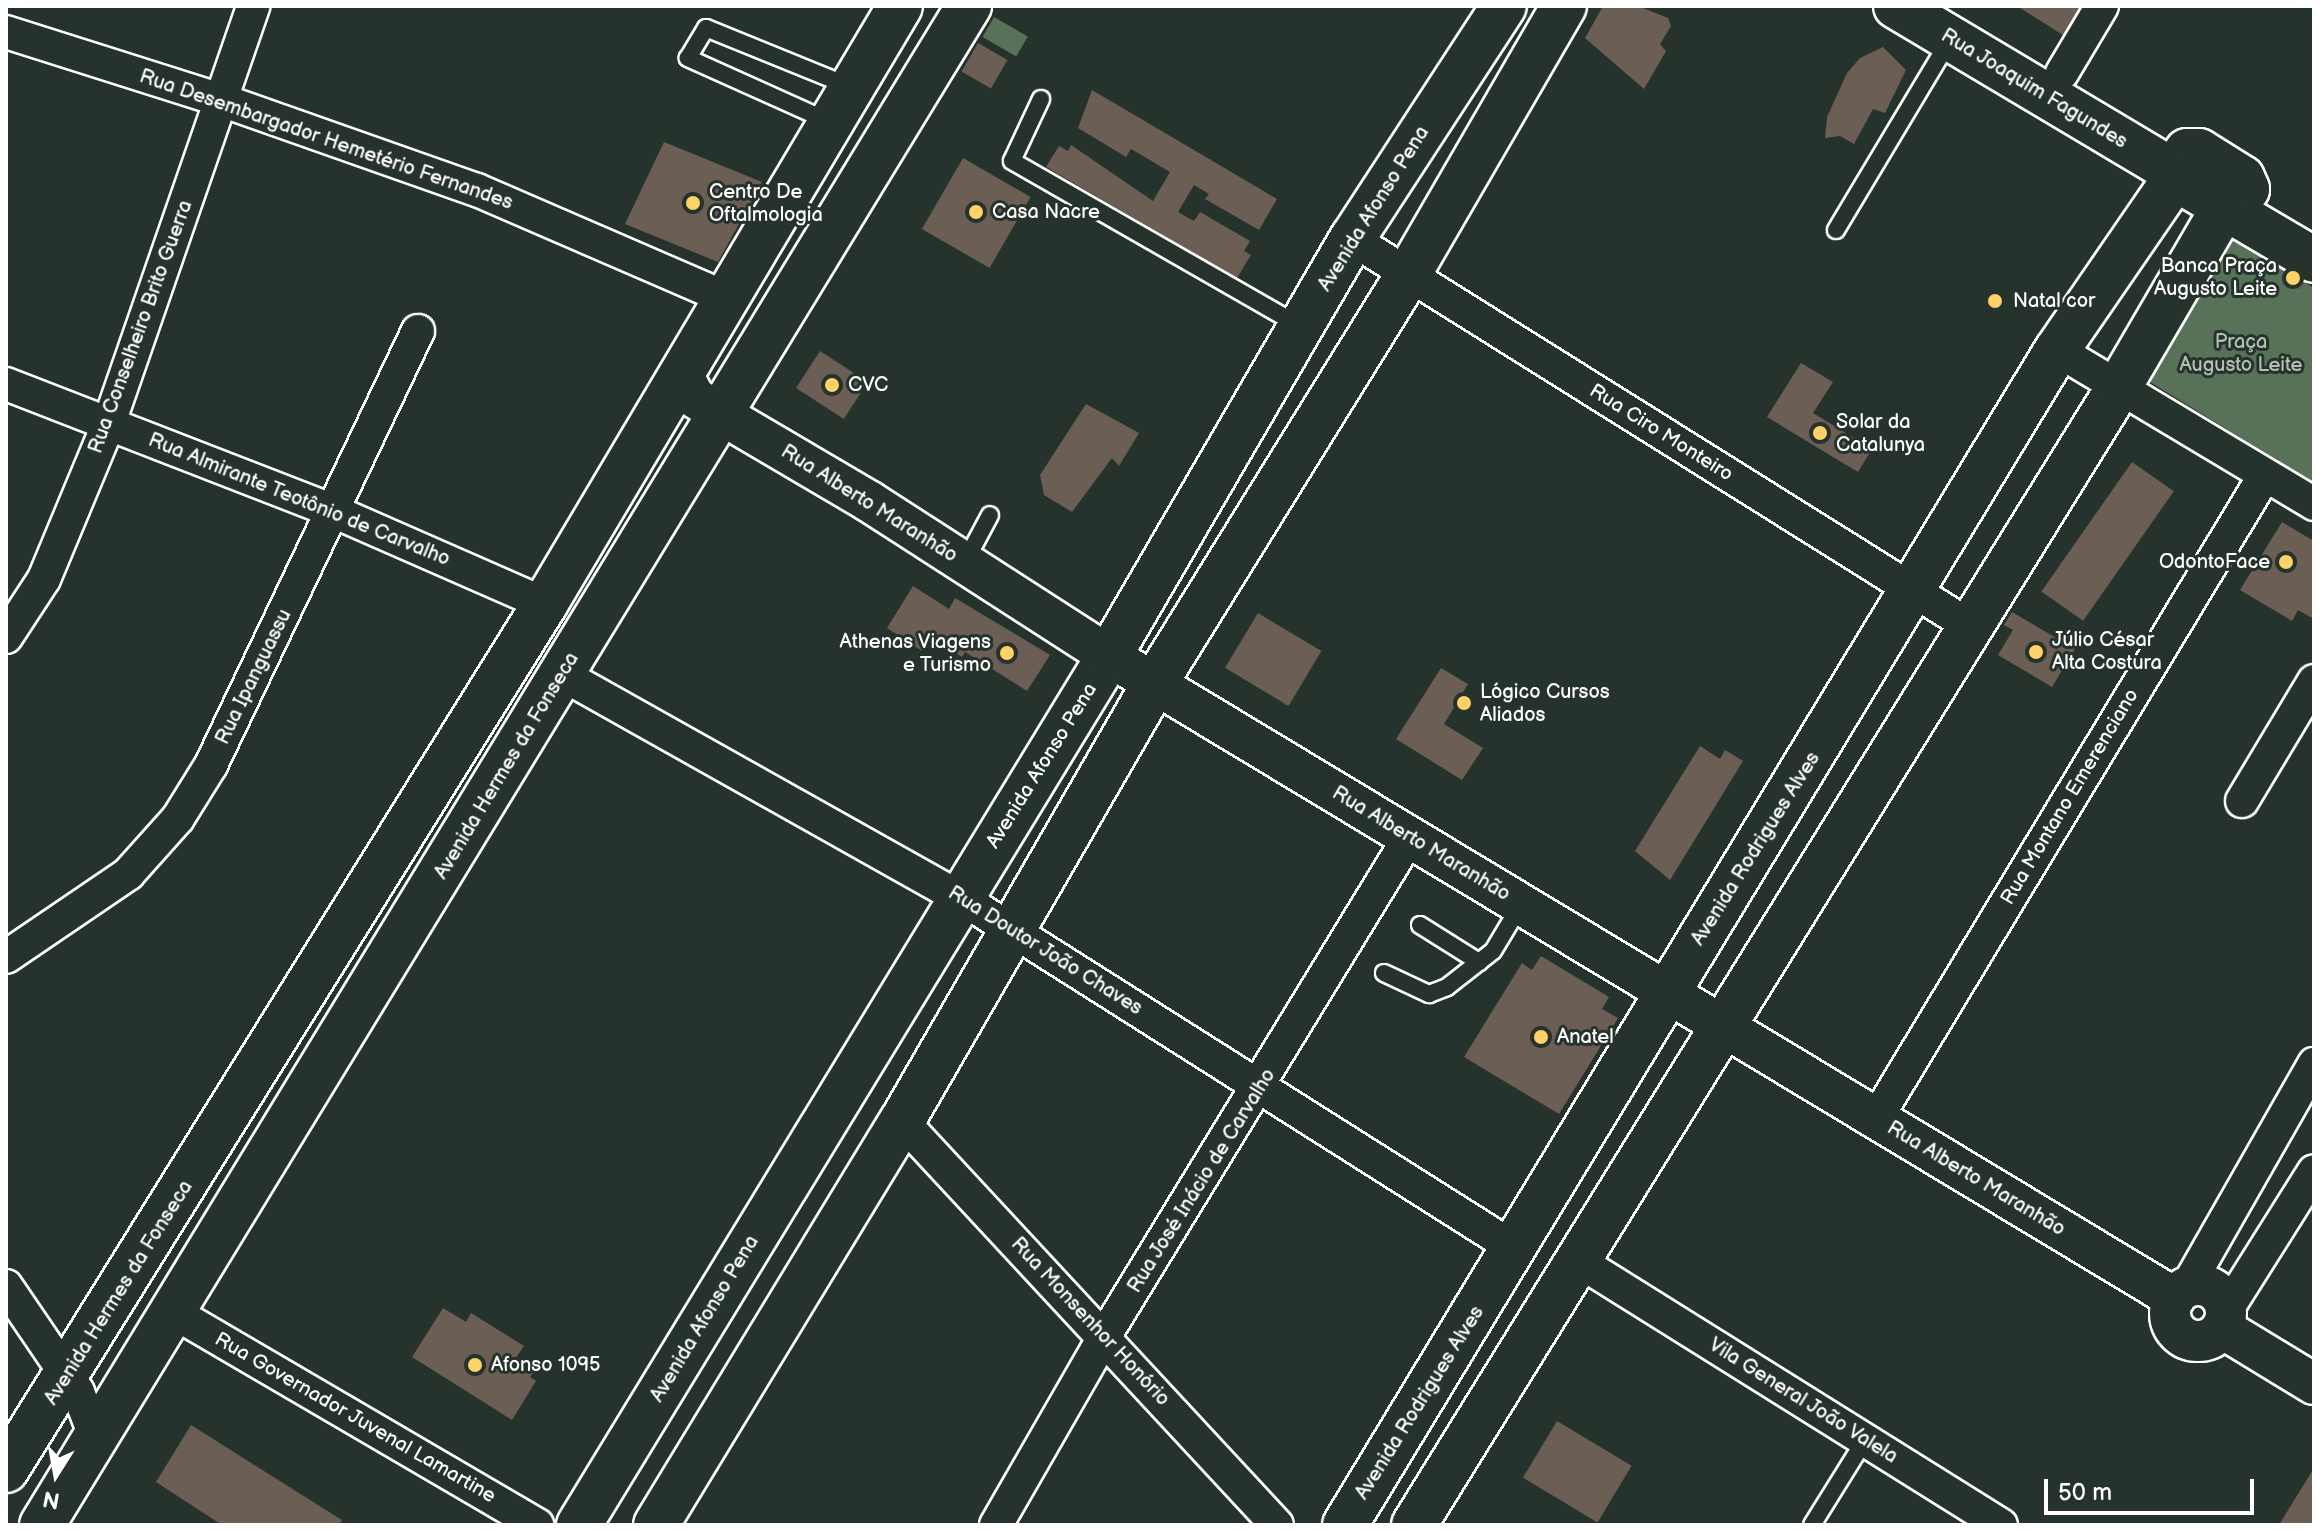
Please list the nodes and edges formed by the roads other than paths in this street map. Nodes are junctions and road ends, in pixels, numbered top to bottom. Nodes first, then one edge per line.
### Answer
1 (253, 6) edge
2 (900, 6) edge
3 (969, 6) edge
4 (1504, 6) edge
5 (1564, 6) edge
6 (1896, 6) edge
7 (2102, 6) edge
8 (1952, 23) edge
9 (6, 32) edge
10 (2062, 73) junction
11 (1041, 99) dead end
12 (221, 100) junction
13 (843, 106) junction
14 (2178, 167) junction
15 (2234, 200) junction
16 (2314, 224) edge
17 (1836, 230) dead end
18 (1352, 239) junction
19 (2314, 260) edge
20 (1408, 275) junction
21 (729, 299) junction
22 (1301, 327) junction
23 (418, 331) dead end
24 (2057, 350) junction
25 (682, 374) junction
26 (6, 384) edge
27 (2119, 387) junction
28 (719, 413) junction
29 (109, 423) junction
30 (2265, 475) junction
31 (2314, 504) edge
32 (333, 511) junction
33 (990, 515) dead end
34 (965, 563) junction
35 (1915, 593) junction
36 (545, 604) junction
37 (1970, 626) junction
38 (6, 637) edge
39 (1109, 656) junction
40 (563, 675) junction
41 (2314, 681) edge
42 (1155, 683) junction
43 (2242, 801) dead end
44 (1409, 838) junction
45 (961, 898) junction
46 (1521, 904) junction
47 (1420, 925) dead end
48 (1011, 931) junction
49 (6, 957) edge
50 (1479, 962) junction
51 (1384, 973) dead end
52 (1669, 991) junction
53 (1724, 1025) junction
54 (2314, 1064) edge
55 (1263, 1085) junction
56 (1876, 1119) junction
57 (902, 1121) junction
58 (1569, 1157) junction
59 (2314, 1171) edge
60 (1626, 1183) junction
61 (1510, 1256) junction
62 (1579, 1277) junction
63 (6, 1286) edge
64 (2180, 1292) junction
65 (173, 1312) junction
66 (2224, 1320) junction
67 (1104, 1337) junction
68 (68, 1377) junction
69 (2314, 1384) edge
70 (95, 1436) junction
71 (1865, 1440) junction
72 (6, 1470) edge
73 (1348, 1523) edge
74 (42, 1525) edge
75 (537, 1525) edge
76 (579, 1525) edge
77 (656, 1525) edge
78 (996, 1525) edge
79 (1277, 1525) edge
80 (1414, 1525) edge
81 (1812, 1525) edge
82 (2001, 1525) edge

1 - 12 street, Rua Conselheiro Brito Guerra
2 - 13 main road, Avenida Hermes da Fonseca
3 - 28 main road, Avenida Hermes da Fonseca
4 - 18 main road, Avenida Afonso Pena
5 - 20 main road
6 - 8 main road, Rua Joaquim Fagundes
7 - 10 street
8 - 10 main road, Rua Joaquim Fagundes
8 - 14 main road, Rua Joaquim Fagundes
8 - 17 lane
9 - 12 street, Rua Desembargador Hemetério Fernandes
10 - 14 main road, Rua Joaquim Fagundes
11 - 22 lane
12 - 21 street, Rua Desembargador Hemetério Fernandes
12 - 29 street, Rua Conselheiro Brito Guerra
13 - 13 lane
13 - 21 main road, Avenida Hermes da Fonseca
14 - 15 main road, Rua Joaquim Fagundes
14 - 24 main road, Avenida Rodrigues Alves
15 - 16 main road, Rua Joaquim Fagundes
15 - 19 main road, Rua Joaquim Fagundes
15 - 27 main road
18 - 20 street, Rua Ciro Monteiro
18 - 22 main road, Avenida Afonso Pena
20 - 35 street, Rua Ciro Monteiro
20 - 42 main road
21 - 25 main road, Avenida Hermes da Fonseca
22 - 39 main road, Avenida Afonso Pena
23 - 32 street, Rua Ipanguassu
24 - 27 street
24 - 35 main road, Avenida Rodrigues Alves
25 - 28 street, Rua Alberto Maranhão
25 - 36 main road, Avenida Hermes da Fonseca
26 - 29 street, Rua Almirante Teotônio de Carvalho
27 - 30 street
27 - 37 main road
28 - 34 street, Rua Alberto Maranhão
28 - 40 main road, Avenida Hermes da Fonseca
29 - 32 street, Rua Almirante Teotônio de Carvalho
29 - 38 street, Rua Conselheiro Brito Guerra
30 - 31 street
30 - 56 street, Rua Montano Emerenciano
32 - 36 street, Rua Almirante Teotônio de Carvalho
32 - 49 street, Rua Ipanguassu
33 - 34 lane
34 - 39 street, Rua Alberto Maranhão
35 - 37 street, Rua Ciro Monteiro
35 - 52 main road, Avenida Rodrigues Alves
36 - 68 main road, Avenida Hermes da Fonseca
37 - 53 main road
39 - 42 street, Rua Alberto Maranhão
39 - 45 main road, Avenida Afonso Pena
40 - 45 street, Rua Doutor João Chaves
40 - 65 main road, Avenida Hermes da Fonseca
41 - 43 street
42 - 44 street, Rua Alberto Maranhão
42 - 48 main road
44 - 46 street, Rua Alberto Maranhão
44 - 55 street, Rua José Inácio de Carvalho
45 - 48 street, Rua Doutor João Chaves
45 - 76 main road, Avenida Afonso Pena
46 - 50 lane
46 - 52 street, Rua Alberto Maranhão
47 - 50 lane
48 - 55 street, Rua Doutor João Chaves
48 - 57 main road
50 - 51 lane
52 - 53 street, Rua Alberto Maranhão
52 - 58 main road, Avenida Rodrigues Alves
53 - 56 street, Rua Alberto Maranhão
53 - 60 main road
54 - 64 street
55 - 61 street, Rua Doutor João Chaves
55 - 67 street, Rua José Inácio de Carvalho
56 - 64 street, Rua Alberto Maranhão
57 - 67 street, Rua Monsenhor Honório
57 - 77 main road
58 - 60 main road
58 - 61 main road, Avenida Rodrigues Alves
59 - 66 street
60 - 62 main road
61 - 62 main road
61 - 73 main road, Avenida Rodrigues Alves
62 - 71 street, Vila General João Valela
62 - 80 main road
63 - 68 street
64 - 66 street
65 - 70 main road, Avenida Hermes da Fonseca
65 - 75 street, Rua Governador Juvenal Lamartine
66 - 69 street
67 - 78 street, Rua José Inácio de Carvalho
67 - 79 street, Rua Monsenhor Honório
68 - 70 street
68 - 72 main road, Avenida Hermes da Fonseca
70 - 74 main road, Avenida Hermes da Fonseca
71 - 81 lane
71 - 82 street, Vila General João Valela

